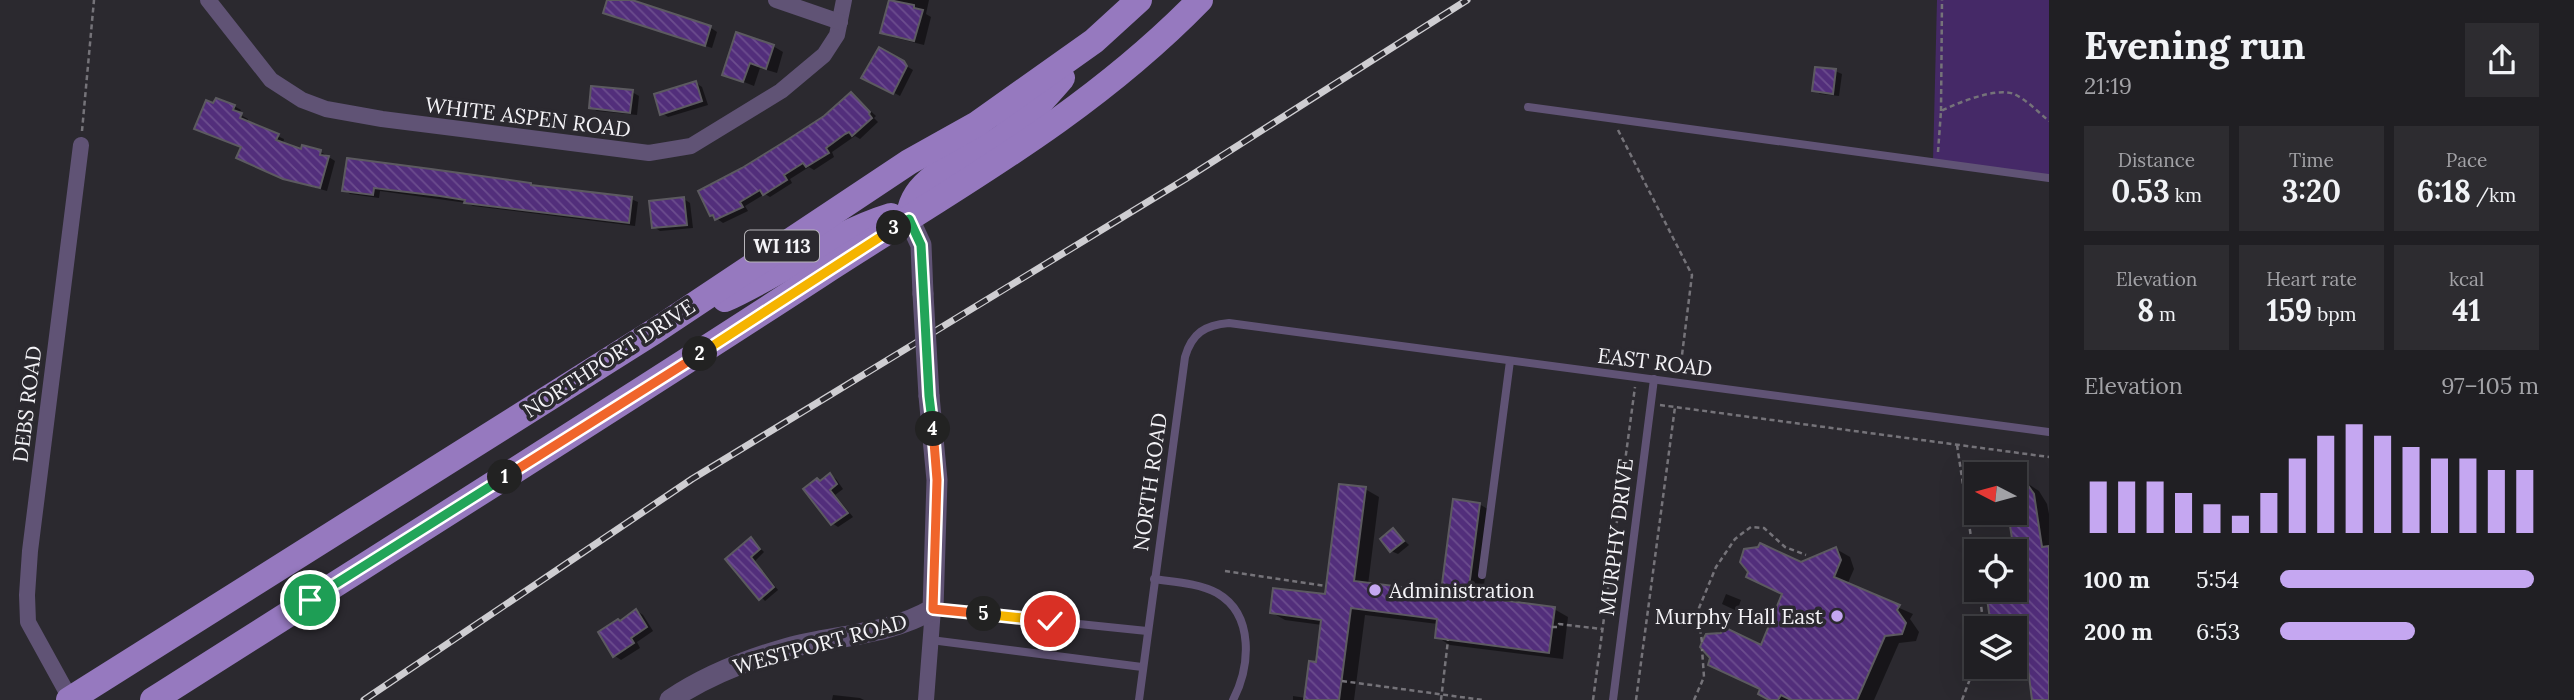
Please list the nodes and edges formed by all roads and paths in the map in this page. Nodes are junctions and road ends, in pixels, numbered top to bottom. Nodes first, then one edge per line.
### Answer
1 (94, 0) edge
2 (208, 0) edge
3 (776, 0) edge
4 (844, 0) edge
5 (1139, 0) edge
6 (1200, 0) edge
7 (1942, 0) edge
8 (840, 22) junction
9 (1094, 41) junction
10 (1528, 107) dead end
11 (1941, 111) junction
12 (1611, 118) junction
13 (2049, 121) edge
14 (81, 145) joint
15 (1938, 163) junction
16 (2049, 178) edge
17 (909, 219) junction
18 (1256, 326) joint
19 (655, 331) junction
20 (1510, 361) junction
21 (1636, 377) junction
22 (1654, 379) junction
23 (1678, 383) junction
24 (1651, 404) junction
25 (1675, 407) junction
26 (2049, 432) edge
27 (1957, 445) junction
28 (2049, 457) edge
29 (1971, 539) edge
30 (1806, 555) dead end
31 (1225, 571) dead end
32 (1482, 575) dead end
33 (1154, 579) junction
34 (1326, 586) dead end
35 (933, 609) junction
36 (1552, 627) dead end
37 (1603, 629) junction
38 (1147, 631) junction
39 (931, 640) junction
40 (1448, 640) dead end
41 (1702, 642) dead end
42 (1702, 649) dead end
43 (1142, 667) junction
44 (1970, 679) edge
45 (1342, 681) dead end
46 (70, 700) edge
47 (153, 700) edge
48 (670, 700) edge
49 (926, 700) edge
50 (1139, 700) edge
51 (1233, 700) edge
52 (1441, 700) edge
53 (1483, 700) edge
54 (1593, 700) edge
55 (1614, 700) edge
56 (1636, 700) edge
57 (1694, 700) edge
58 (1962, 700) edge

1 - 14 path
2 - 8 street, WHITE ASPEN ROAD
3 - 8 street
4 - 8 street, WHITE ASPEN ROAD
5 - 9 main road, NORTHPORT DRIVE / WI 113
6 - 17 main road, NORTHPORT DRIVE / WI 113
7 - 11 path
9 - 17 main road
9 - 19 main road, NORTHPORT DRIVE / WI 113
10 - 12 lane
11 - 13 path
11 - 15 path
12 - 15 lane
12 - 23 path
14 - 46 street, DEBS ROAD
15 - 16 lane
17 - 19 main road
17 - 35 street, bridge
17 - 47 main road, NORTHPORT DRIVE / WI 113
18 - 20 lane, EAST ROAD
18 - 33 lane, NORTH ROAD
19 - 46 main road, NORTHPORT DRIVE / WI 113
20 - 21 lane, EAST ROAD
20 - 32 lane
21 - 22 lane, EAST ROAD
21 - 37 path
22 - 23 lane, EAST ROAD
22 - 24 lane, MURPHY DRIVE
23 - 26 lane, EAST ROAD
24 - 25 path
24 - 55 lane, MURPHY DRIVE
25 - 27 path
25 - 56 path
27 - 28 path
27 - 29 path
30 - 41 path
31 - 34 path
33 - 38 lane, NORTH ROAD
33 - 51 lane
35 - 38 lane
35 - 39 street
35 - 48 street, WESTPORT ROAD
36 - 37 path
37 - 54 path
38 - 43 lane, NORTH ROAD
39 - 43 lane
39 - 49 street
40 - 52 path, bridge
42 - 57 path
43 - 50 lane, NORTH ROAD
44 - 58 path
45 - 53 path

